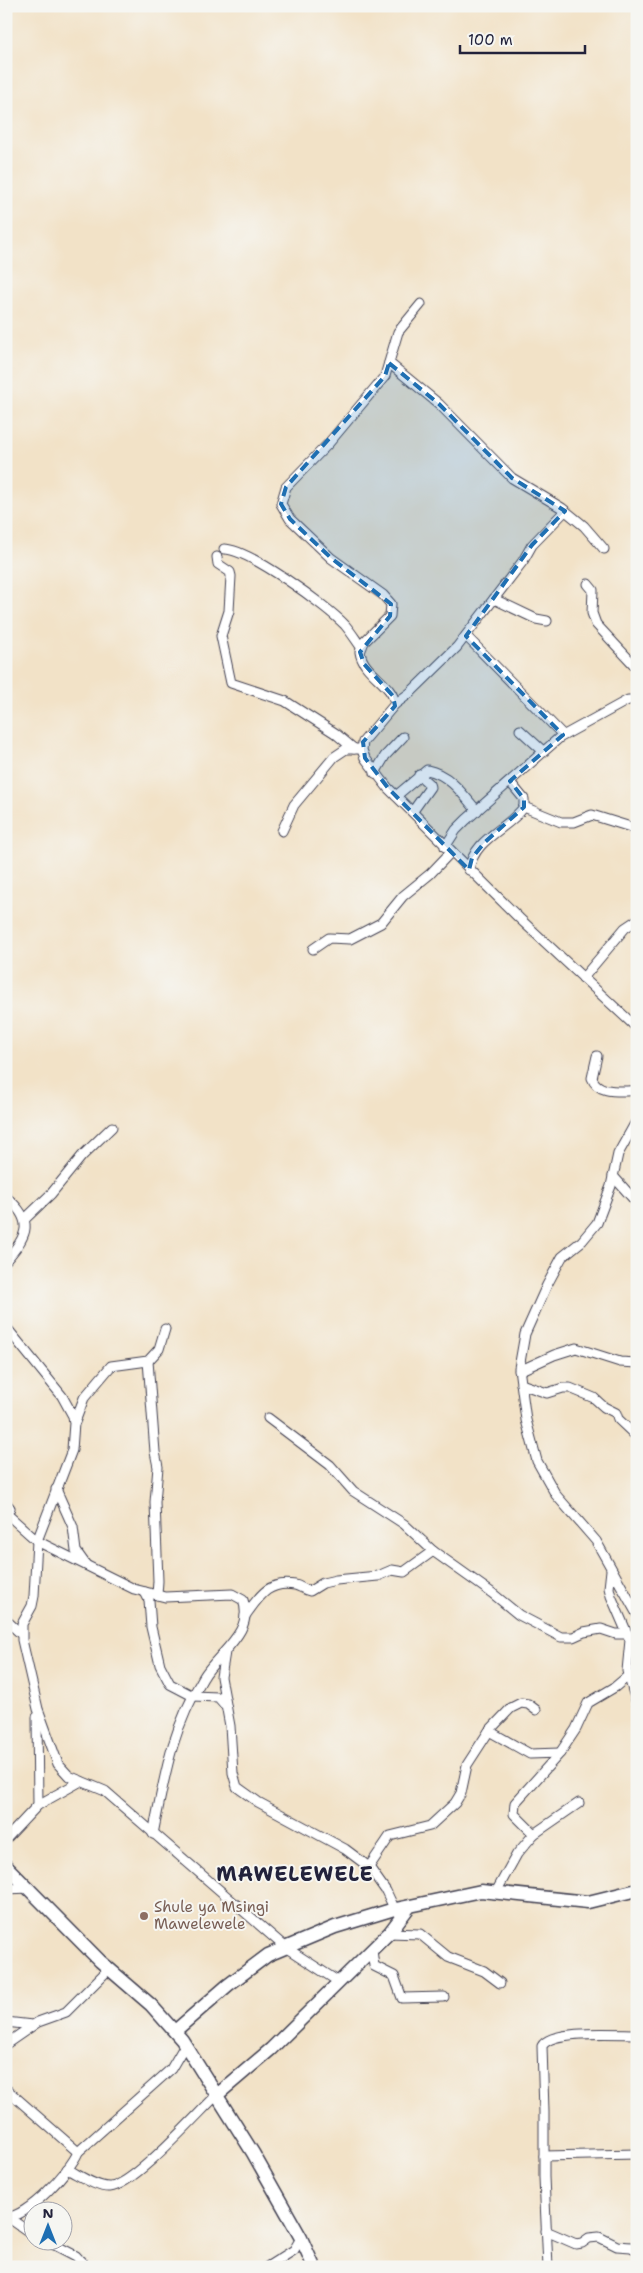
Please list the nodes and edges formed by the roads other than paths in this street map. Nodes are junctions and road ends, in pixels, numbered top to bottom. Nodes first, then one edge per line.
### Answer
1 (421, 304) dead end
2 (389, 363) junction
3 (565, 511) junction
4 (604, 549) dead end
5 (224, 550) dead end
6 (217, 557) dead end
7 (588, 584) dead end
8 (494, 599) junction
9 (547, 621) dead end
10 (466, 636) junction
11 (361, 647) junction
12 (637, 668) edge
13 (637, 700) edge
14 (395, 704) junction
15 (520, 730) dead end
16 (563, 735) junction
17 (403, 737) dead end
18 (358, 749) junction
19 (543, 751) junction
20 (375, 773) junction
21 (420, 775) junction
22 (510, 782) junction
23 (396, 796) junction
24 (524, 807) junction
25 (413, 811) junction
26 (477, 811) junction
27 (637, 829) edge
28 (282, 831) dead end
29 (448, 849) junction
30 (469, 870) junction
31 (637, 920) edge
32 (313, 949) dead end
33 (583, 978) junction
34 (637, 1028) edge
35 (597, 1056) dead end
36 (637, 1091) edge
37 (637, 1120) edge
38 (112, 1127) dead end
39 (613, 1176) junction
40 (6, 1197) edge
41 (637, 1203) edge
42 (25, 1219) junction
43 (6, 1260) edge
44 (165, 1329) dead end
45 (7, 1330) edge
46 (148, 1361) junction
47 (637, 1363) edge
48 (519, 1371) junction
49 (521, 1384) junction
50 (268, 1418) dead end
51 (74, 1428) junction
52 (635, 1431) edge
53 (56, 1489) junction
54 (6, 1503) edge
55 (7, 1515) edge
56 (36, 1542) junction
57 (433, 1551) junction
58 (87, 1566) junction
59 (611, 1569) junction
60 (145, 1592) junction
61 (157, 1595) junction
62 (637, 1614) edge
63 (244, 1617) junction
64 (7, 1622) edge
65 (21, 1634) junction
66 (628, 1634) junction
67 (637, 1641) edge
68 (225, 1651) junction
69 (628, 1676) junction
70 (193, 1696) junction
71 (637, 1704) edge
72 (225, 1707) junction
73 (38, 1709) junction
74 (536, 1710) dead end
75 (489, 1732) junction
76 (560, 1753) junction
77 (80, 1781) junction
78 (579, 1803) dead end
79 (38, 1805) junction
80 (153, 1834) junction
81 (534, 1834) junction
82 (6, 1839) edge
83 (6, 1866) edge
84 (369, 1867) junction
85 (30, 1888) junction
86 (6, 1889) edge
87 (637, 1890) edge
88 (496, 1892) junction
89 (409, 1907) junction
90 (395, 1910) junction
91 (389, 1933) junction
92 (284, 1947) junction
93 (372, 1950) junction
94 (110, 1968) junction
95 (339, 1982) junction
96 (500, 1983) dead end
97 (444, 1997) dead end
98 (6, 2022) edge
99 (32, 2025) junction
100 (175, 2031) junction
101 (637, 2034) edge
102 (6, 2044) edge
103 (185, 2045) junction
104 (6, 2089) edge
105 (217, 2095) junction
106 (78, 2152) junction
107 (637, 2154) edge
108 (544, 2156) junction
109 (67, 2170) junction
110 (8, 2218) edge
111 (22, 2227) edge
112 (546, 2231) junction
113 (301, 2238) junction
114 (64, 2250) edge
115 (637, 2250) edge
116 (86, 2267) edge
117 (267, 2267) edge
118 (314, 2267) edge
119 (548, 2267) edge

1 - 2 street
2 - 3 street
2 - 11 street
3 - 4 street
3 - 8 street
5 - 11 street
6 - 18 street
7 - 12 street
8 - 9 street
8 - 10 street
10 - 14 street
10 - 16 street
11 - 14 street
13 - 16 street
14 - 18 street
15 - 19 street
16 - 19 street
17 - 20 street
18 - 20 street
18 - 28 street
19 - 22 street
20 - 23 street
21 - 23 street
21 - 25 street
21 - 26 street
22 - 24 street
22 - 26 street
23 - 25 street
24 - 27 street
24 - 30 street
25 - 29 street
26 - 29 street
29 - 30 street
29 - 32 street
30 - 33 street
31 - 33 street
33 - 34 street
35 - 36 street
37 - 39 street
38 - 42 street
39 - 41 street
39 - 48 street
40 - 42 street
42 - 43 street
44 - 46 street
45 - 51 street
46 - 51 street
46 - 61 street
47 - 48 street
48 - 49 street
49 - 52 street
49 - 59 street
50 - 57 street
51 - 53 street
53 - 56 street
53 - 58 street
54 - 55 street
55 - 56 street
56 - 58 street
56 - 65 street
57 - 63 street
57 - 66 street
58 - 60 street
59 - 62 street
59 - 66 street
60 - 61 street
60 - 70 street
61 - 63 street
63 - 68 street
64 - 65 street
65 - 73 street
66 - 67 street
66 - 69 street
68 - 70 street
68 - 72 street
69 - 71 street
69 - 76 street
70 - 72 street
70 - 80 street
72 - 84 street
73 - 77 street
73 - 79 street
74 - 75 street
75 - 76 street
75 - 84 street
76 - 81 street
77 - 79 street
77 - 80 street
78 - 81 street
79 - 82 street
80 - 92 street
81 - 88 street
83 - 85 street
84 - 90 street
85 - 86 street
85 - 94 street
87 - 88 street
88 - 89 street
89 - 90 street
89 - 91 street
90 - 92 street
91 - 93 street
91 - 96 street
92 - 95 street
92 - 100 street
93 - 95 street
93 - 97 street
94 - 99 street
94 - 100 street
95 - 105 street
98 - 99 street
99 - 102 street
100 - 103 street
101 - 108 street
103 - 105 street
103 - 106 street
104 - 106 street
105 - 109 street
105 - 113 street
106 - 109 street
107 - 108 street
108 - 112 street
109 - 110 street
110 - 111 street
112 - 115 street
112 - 119 street
113 - 117 street
113 - 118 street
114 - 116 street

